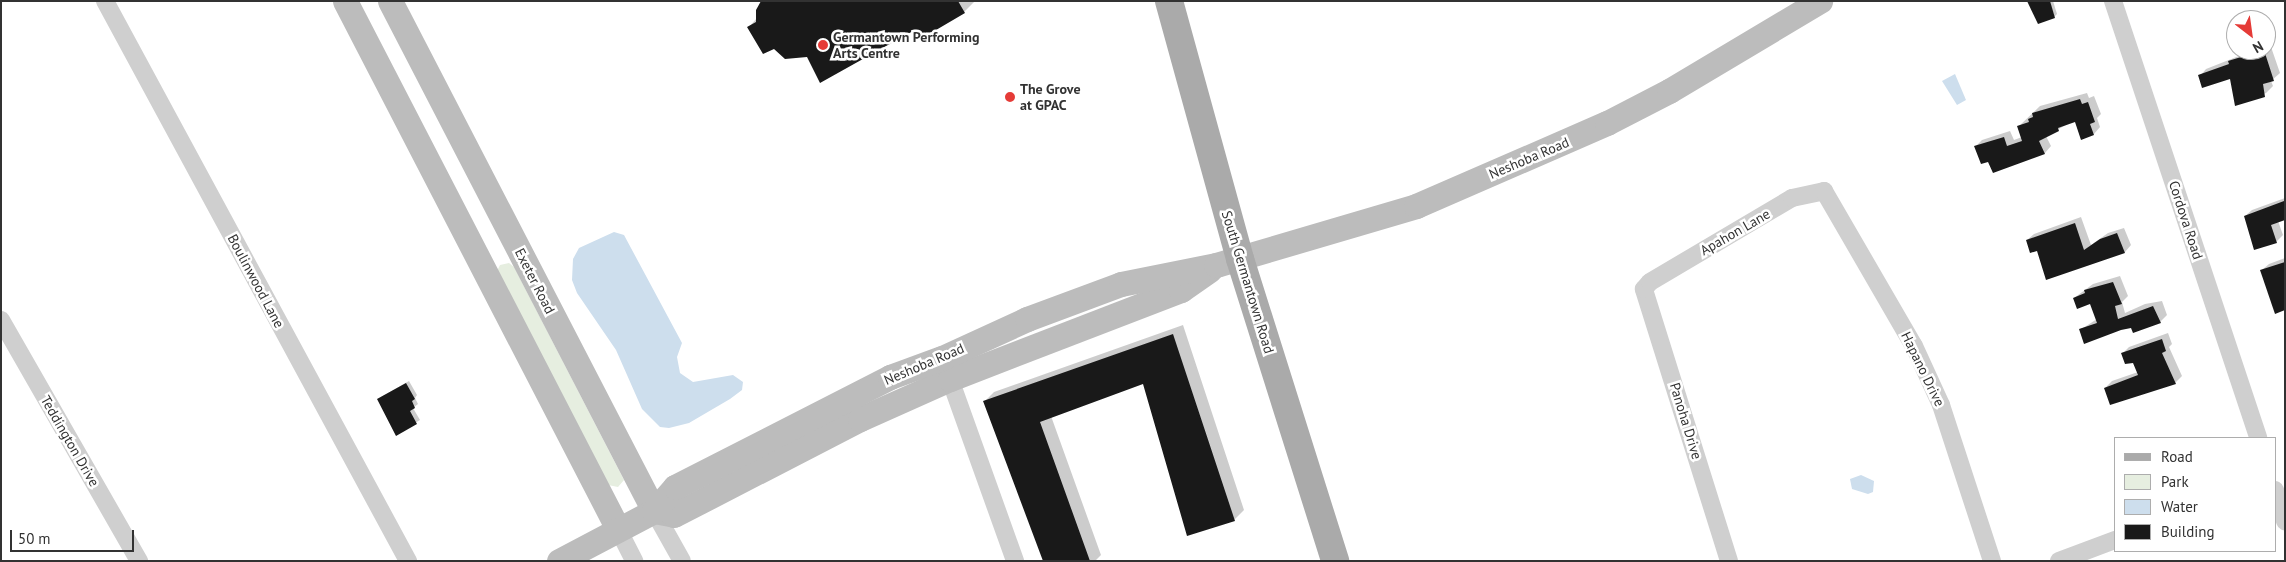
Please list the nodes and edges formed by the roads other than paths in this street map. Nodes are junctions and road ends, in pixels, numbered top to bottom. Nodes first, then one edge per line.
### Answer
1 (106, 1) edge
2 (345, 1) edge
3 (390, 1) edge
4 (1169, 1) edge
5 (1820, 1) edge
6 (2113, 1) edge
7 (1824, 191) joint
8 (1228, 262) junction
9 (1650, 282) joint
10 (1, 320) edge
11 (946, 369) junction
12 (2258, 437) edge
13 (2276, 493) edge
14 (654, 511) junction
15 (2284, 513) edge
16 (618, 529) junction
17 (2114, 540) edge
18 (139, 561) edge
19 (408, 561) edge
20 (559, 561) edge
21 (634, 561) edge
22 (682, 561) edge
23 (1015, 561) edge
24 (1334, 561) edge
25 (1729, 561) edge
26 (1992, 561) edge
27 (2059, 561) edge

1 - 19 street, Boulinwood Lane
2 - 16 street
3 - 14 street, Exeter Road
4 - 8 main road, South Germantown Road
5 - 8 street, Neshoba Road
6 - 12 street, Cordova Road
7 - 9 street, Apahon Lane
7 - 26 street, Hapano Drive
8 - 11 street, Neshoba Road
8 - 24 main road, South Germantown Road
9 - 25 street, Panoha Drive
10 - 18 street, Teddington Drive
11 - 14 street, Neshoba Road
11 - 23 street
13 - 15 street
14 - 16 street, Neshoba Road
14 - 22 street, Exeter Road
16 - 20 street, Neshoba Road
16 - 21 street
17 - 27 street

